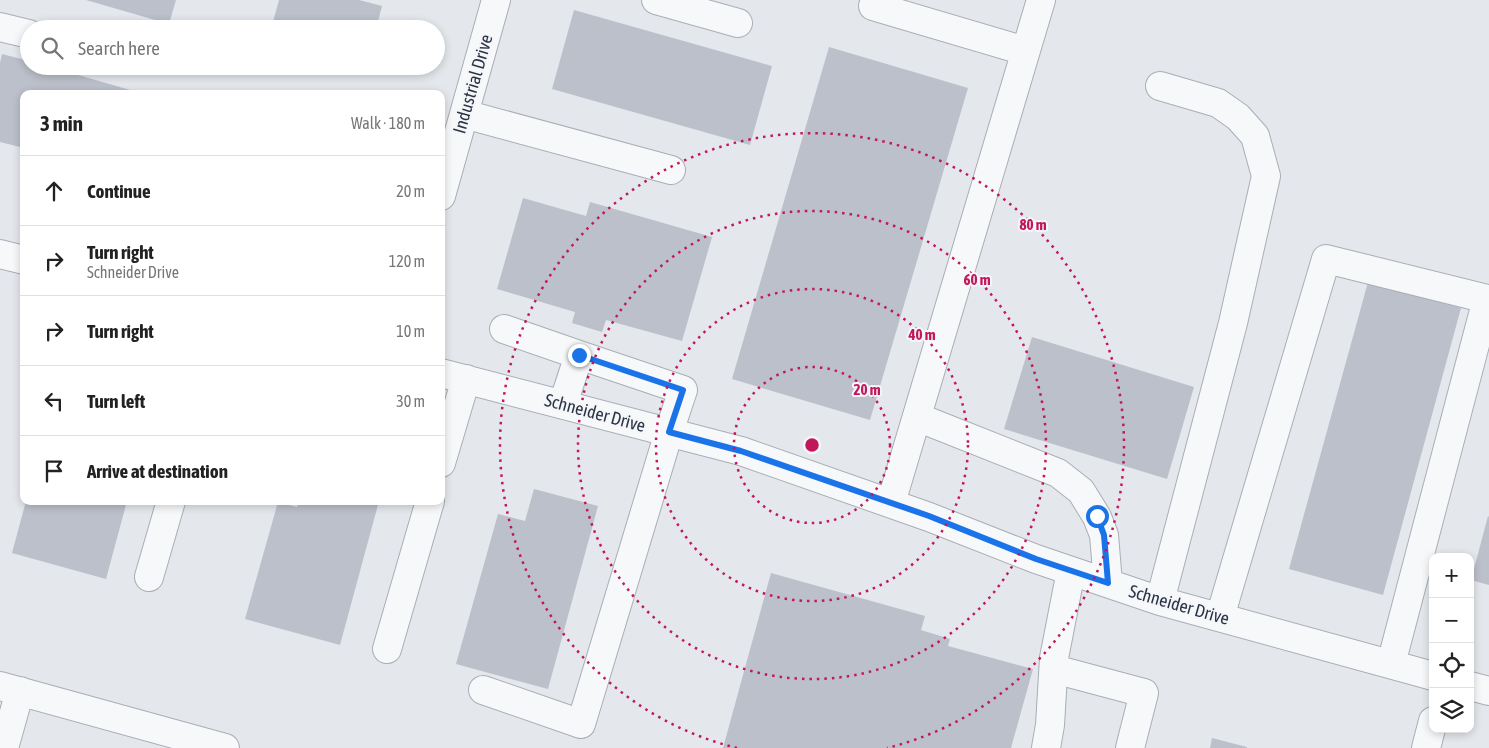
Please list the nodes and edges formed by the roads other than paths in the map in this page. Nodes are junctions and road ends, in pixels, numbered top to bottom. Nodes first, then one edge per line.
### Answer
1 (496, 0) edge
2 (656, 0) edge
3 (1041, 0) edge
4 (873, 6) dead end
5 (738, 23) dead end
6 (0, 27) edge
7 (20, 32) edge
8 (1025, 51) junction
9 (1160, 86) dead end
10 (464, 114) junction
11 (672, 170) dead end
12 (445, 182) edge
13 (0, 254) edge
14 (20, 259) edge
15 (1486, 311) edge
16 (504, 328) dead end
17 (579, 355) junction
18 (454, 376) edge
19 (563, 404) junction
20 (917, 417) junction
21 (669, 432) junction
22 (445, 436) edge
23 (891, 503) junction
24 (170, 505) edge
25 (429, 505) edge
26 (1071, 571) junction
27 (149, 577) dead end
28 (1108, 583) junction
29 (1160, 601) junction
30 (1220, 617) junction
31 (387, 649) dead end
32 (1390, 664) junction
33 (1054, 669) junction
34 (1429, 675) edge
35 (1474, 687) edge
36 (10, 688) edge
37 (483, 690) dead end
38 (1489, 691) edge
39 (1430, 733) edge
40 (183, 742) edge
41 (10, 744) edge
42 (225, 748) edge
43 (1046, 748) edge
44 (1130, 748) edge
45 (1426, 748) edge

1 - 10 lane, Industrial Drive
2 - 5 lane
3 - 8 lane
4 - 8 lane
6 - 7 lane
8 - 20 lane
9 - 29 lane
10 - 11 lane
10 - 12 lane, Industrial Drive
13 - 14 lane
15 - 30 lane
15 - 32 lane
16 - 17 lane
17 - 19 lane
17 - 21 lane
18 - 19 lane, Schneider Drive
18 - 22 lane
19 - 21 lane, Schneider Drive
20 - 23 lane
20 - 28 lane
21 - 23 lane, Schneider Drive
21 - 37 lane
23 - 26 lane, Schneider Drive
24 - 27 lane
25 - 31 lane
26 - 28 lane, Schneider Drive
26 - 33 lane
28 - 29 lane, Schneider Drive
29 - 30 lane, Schneider Drive
30 - 32 lane, Schneider Drive
32 - 34 lane, Schneider Drive
33 - 43 lane
33 - 44 lane
35 - 38 lane
36 - 40 lane
36 - 41 lane
39 - 45 lane
40 - 42 lane

